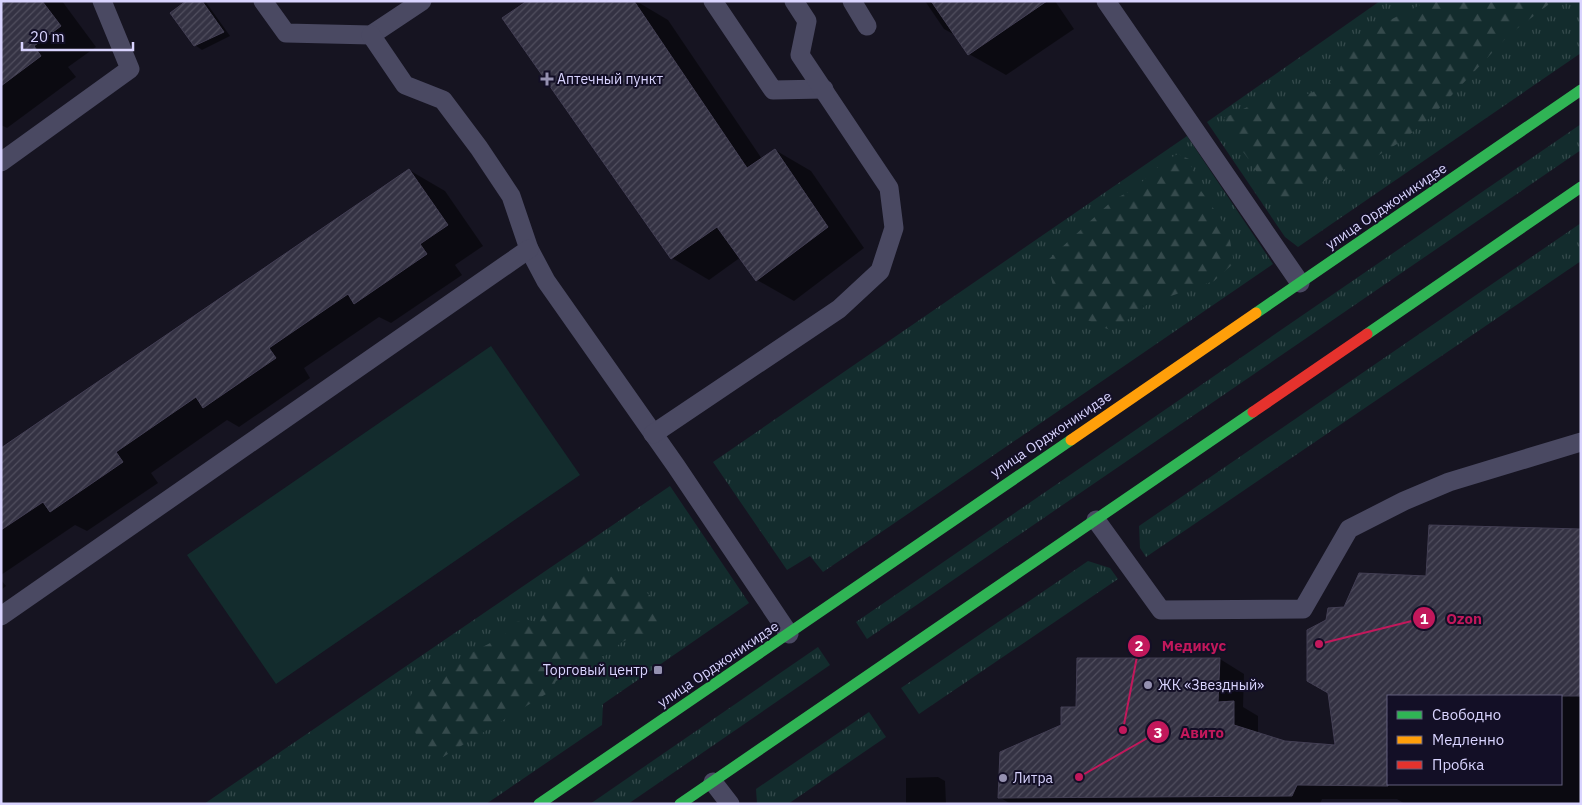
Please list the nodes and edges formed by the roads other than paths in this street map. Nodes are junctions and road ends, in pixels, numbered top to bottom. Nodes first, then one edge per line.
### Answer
1 (102, 1) edge
2 (263, 1) edge
3 (422, 1) edge
4 (713, 1) edge
5 (794, 1) edge
6 (852, 1) edge
7 (1106, 1) edge
8 (867, 26) dead end
9 (372, 36) junction
10 (824, 89) junction
11 (1581, 90) edge
12 (1, 162) edge
13 (1581, 186) edge
14 (529, 249) junction
15 (1300, 283) junction
16 (653, 434) junction
17 (1581, 442) edge
18 (1096, 520) junction
19 (1, 616) edge
20 (788, 634) junction
21 (713, 782) junction
22 (539, 804) edge
23 (680, 804) edge
24 (730, 804) edge

1 - 12 lane
2 - 9 lane
3 - 9 lane
4 - 10 lane
5 - 10 lane
6 - 8 lane
7 - 15 lane
9 - 14 lane
10 - 16 lane
11 - 15 street, улица Орджоникидзе
13 - 18 street
14 - 16 lane
14 - 19 lane
15 - 20 street, улица Орджоникидзе
16 - 20 lane
17 - 18 lane
18 - 21 street
20 - 22 street, улица Орджоникидзе
21 - 23 street
21 - 24 lane

